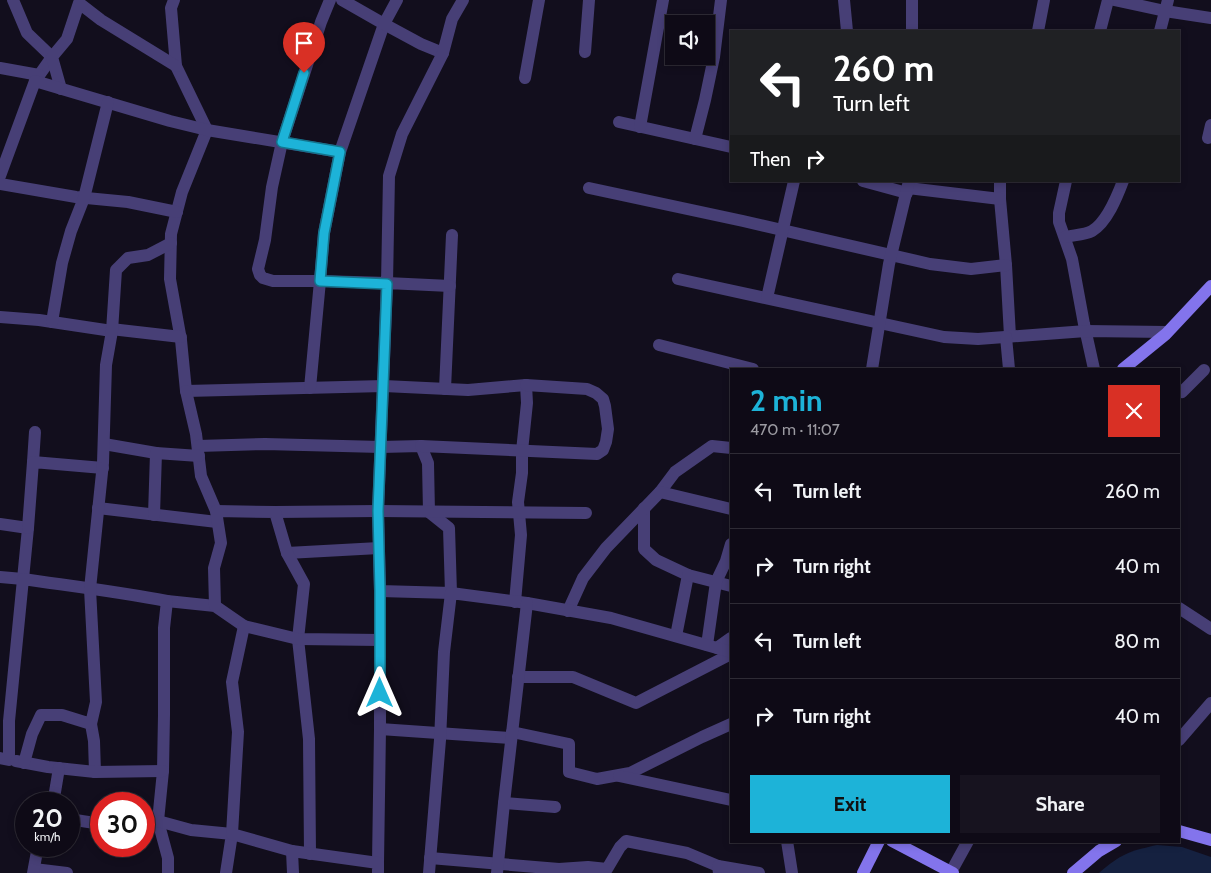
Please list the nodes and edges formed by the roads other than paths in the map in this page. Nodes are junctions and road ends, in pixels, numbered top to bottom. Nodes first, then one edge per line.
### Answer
1 (13, 0) edge
2 (174, 0) edge
3 (330, 0) edge
4 (342, 0) edge
5 (397, 0) edge
6 (464, 0) edge
7 (539, 0) edge
8 (589, 0) edge
9 (663, 0) edge
10 (721, 0) edge
11 (844, 0) edge
12 (912, 0) edge
13 (1044, 0) edge
14 (1108, 0) edge
15 (1114, 0) edge
16 (78, 1) edge
17 (1166, 5) edge
18 (1211, 18) edge
19 (384, 24) junction
20 (847, 30) edge
21 (912, 30) edge
22 (1038, 30) edge
23 (1100, 30) edge
24 (1160, 30) edge
25 (585, 52) dead end
26 (443, 53) junction
27 (52, 57) junction
28 (176, 66) junction
29 (0, 68) edge
30 (37, 78) junction
31 (525, 78) dead end
32 (61, 89) junction
33 (108, 102) junction
34 (619, 122) dead end
35 (1211, 126) edge
36 (640, 127) junction
37 (207, 130) junction
38 (1208, 138) dead end
39 (695, 139) junction
40 (282, 142) junction
41 (730, 147) edge
42 (340, 152) junction
43 (794, 182) edge
44 (871, 182) edge
45 (1000, 182) edge
46 (1066, 182) edge
47 (1123, 182) edge
48 (1, 183) edge
49 (908, 187) edge
50 (588, 188) dead end
51 (84, 198) junction
52 (1000, 199) junction
53 (177, 212) junction
54 (782, 230) junction
55 (452, 235) dead end
56 (1065, 237) junction
57 (171, 243) junction
58 (891, 256) junction
59 (1006, 265) junction
60 (678, 279) dead end
61 (320, 281) junction
62 (387, 284) junction
63 (450, 286) junction
64 (1211, 286) edge
65 (767, 298) junction
66 (0, 317) edge
67 (52, 322) junction
68 (879, 323) junction
69 (112, 330) junction
70 (1086, 331) junction
71 (1167, 332) junction
72 (1008, 336) junction
73 (180, 337) junction
74 (659, 345) dead end
75 (749, 368) edge
76 (872, 368) edge
77 (1009, 368) edge
78 (1094, 368) edge
79 (1124, 368) edge
80 (1204, 370) dead end
81 (526, 385) junction
82 (384, 386) junction
83 (310, 388) junction
84 (445, 389) junction
85 (186, 391) junction
86 (1180, 391) edge
87 (35, 432) dead end
88 (104, 444) junction
89 (421, 446) junction
90 (381, 447) junction
91 (730, 448) edge
92 (198, 451) junction
93 (522, 451) junction
94 (156, 453) junction
95 (33, 462) junction
96 (102, 468) junction
97 (660, 492) junction
98 (98, 508) junction
99 (644, 508) junction
100 (730, 509) edge
101 (378, 511) junction
102 (274, 512) junction
103 (429, 512) junction
104 (520, 513) junction
105 (586, 513) dead end
106 (154, 515) junction
107 (216, 517) junction
108 (0, 524) edge
109 (28, 528) junction
110 (730, 547) edge
111 (379, 548) junction
112 (287, 553) junction
113 (688, 576) junction
114 (0, 577) edge
115 (23, 579) junction
116 (716, 582) junction
117 (730, 586) edge
118 (90, 589) junction
119 (380, 591) junction
120 (452, 593) junction
121 (168, 601) junction
122 (521, 602) junction
123 (215, 606) junction
124 (1180, 609) edge
125 (568, 610) junction
126 (244, 626) junction
127 (1211, 629) edge
128 (676, 636) junction
129 (730, 638) edge
130 (298, 639) junction
131 (380, 640) junction
132 (712, 646) junction
133 (730, 653) edge
134 (730, 654) edge
135 (518, 677) junction
136 (1211, 703) edge
137 (91, 724) junction
138 (730, 724) edge
139 (380, 729) junction
140 (440, 733) junction
141 (511, 735) junction
142 (1180, 739) edge
143 (2, 759) edge
144 (24, 763) junction
145 (59, 768) junction
146 (162, 771) junction
147 (95, 772) junction
148 (615, 776) junction
149 (55, 792) edge
150 (730, 800) edge
151 (504, 803) junction
152 (555, 807) dead end
153 (155, 821) edge
154 (158, 821) junction
155 (1180, 831) edge
156 (232, 834) junction
157 (1211, 840) edge
158 (787, 843) edge
159 (878, 843) edge
160 (896, 843) edge
161 (967, 843) edge
162 (1113, 843) edge
163 (292, 851) junction
164 (310, 854) junction
165 (36, 857) edge
166 (430, 858) junction
167 (378, 868) edge
168 (498, 868) edge
169 (718, 869) edge
170 (33, 871) edge
171 (952, 872) edge
172 (67, 873) edge
173 (168, 873) edge
174 (226, 873) edge
175 (292, 873) edge
176 (429, 873) edge
177 (759, 873) edge
178 (792, 873) edge
179 (863, 873) edge
180 (1073, 873) edge

1 - 27 street
2 - 28 street
3 - 40 street
4 - 19 street
5 - 19 street
6 - 26 street
7 - 31 street
8 - 25 street
9 - 36 street
10 - 39 street
11 - 20 street
12 - 21 street
13 - 22 street
14 - 23 street
15 - 17 street
16 - 27 street
16 - 28 street
17 - 18 street
17 - 24 street
19 - 26 street
19 - 42 street
26 - 62 street
27 - 30 street
27 - 32 street
28 - 37 street
29 - 30 street
30 - 32 street
30 - 48 street
32 - 33 street
33 - 37 street
33 - 51 street
34 - 36 street
35 - 38 street
36 - 39 street
37 - 40 street
37 - 53 street
39 - 41 street
40 - 42 street
40 - 61 street
42 - 61 street
43 - 54 street
44 - 49 street
45 - 52 street
46 - 56 street
47 - 56 street
48 - 51 street
49 - 52 street
49 - 58 street
50 - 54 street
51 - 53 street
51 - 67 street
52 - 59 street
53 - 57 street
54 - 58 street
54 - 65 street
55 - 63 street
56 - 70 street
57 - 69 street
57 - 73 street
58 - 59 street
58 - 68 street
59 - 72 street
60 - 65 street
61 - 62 street
61 - 83 street
62 - 63 street
62 - 82 street
63 - 84 street
64 - 71 street
65 - 68 street
66 - 67 street
67 - 69 street
68 - 72 street
68 - 76 street
69 - 73 street
69 - 88 street
70 - 71 street
70 - 72 street
70 - 78 street
71 - 79 street
72 - 77 street
73 - 85 street
74 - 75 street
80 - 86 street
81 - 84 street
81 - 93 street
81 - 93 street
82 - 83 street
82 - 84 street
82 - 90 street
83 - 85 street
85 - 92 street
87 - 95 street
88 - 94 street
88 - 96 street
89 - 90 street
89 - 93 street
89 - 103 street
90 - 92 street
90 - 101 street
91 - 97 street
92 - 94 street
92 - 107 street
93 - 104 street
94 - 106 street
95 - 96 street
95 - 109 street
96 - 98 street
97 - 99 street
97 - 100 street
98 - 106 street
98 - 118 street
99 - 113 street
99 - 125 street
101 - 102 street
101 - 103 street
101 - 111 street
102 - 107 street
102 - 112 street
103 - 104 street
103 - 120 street
104 - 105 street
104 - 122 street
106 - 107 street
107 - 123 street
108 - 109 street
109 - 115 street
110 - 116 street
111 - 112 street
111 - 119 street
112 - 130 street
113 - 116 street
113 - 128 street
114 - 115 street
115 - 118 street
115 - 143 street
116 - 117 street
116 - 132 street
118 - 121 street
118 - 137 street
119 - 120 street
119 - 131 street
120 - 122 street
120 - 140 street
121 - 123 street
121 - 146 street
122 - 125 street
122 - 135 street
123 - 126 street
124 - 127 street
125 - 128 street
126 - 130 street
126 - 156 street
128 - 132 street
129 - 132 street
130 - 131 street
130 - 164 street
131 - 139 street
132 - 133 street
134 - 135 street
135 - 141 street
136 - 142 street
137 - 144 street
137 - 147 street
138 - 148 street
139 - 140 street
139 - 167 street
140 - 141 street
140 - 166 street
141 - 148 street
141 - 151 street
143 - 144 street
144 - 145 street
145 - 147 street
145 - 149 street
146 - 147 street
146 - 154 street
148 - 150 street
151 - 152 street
151 - 168 street
153 - 154 street
154 - 156 street
154 - 173 street
155 - 157 street
156 - 163 street
156 - 174 street
158 - 178 street
159 - 179 street
160 - 171 street
161 - 171 street
162 - 180 street
163 - 164 street
163 - 175 street
164 - 167 street
165 - 170 street
166 - 168 street
166 - 176 street
168 - 169 street
169 - 177 street
170 - 172 street

